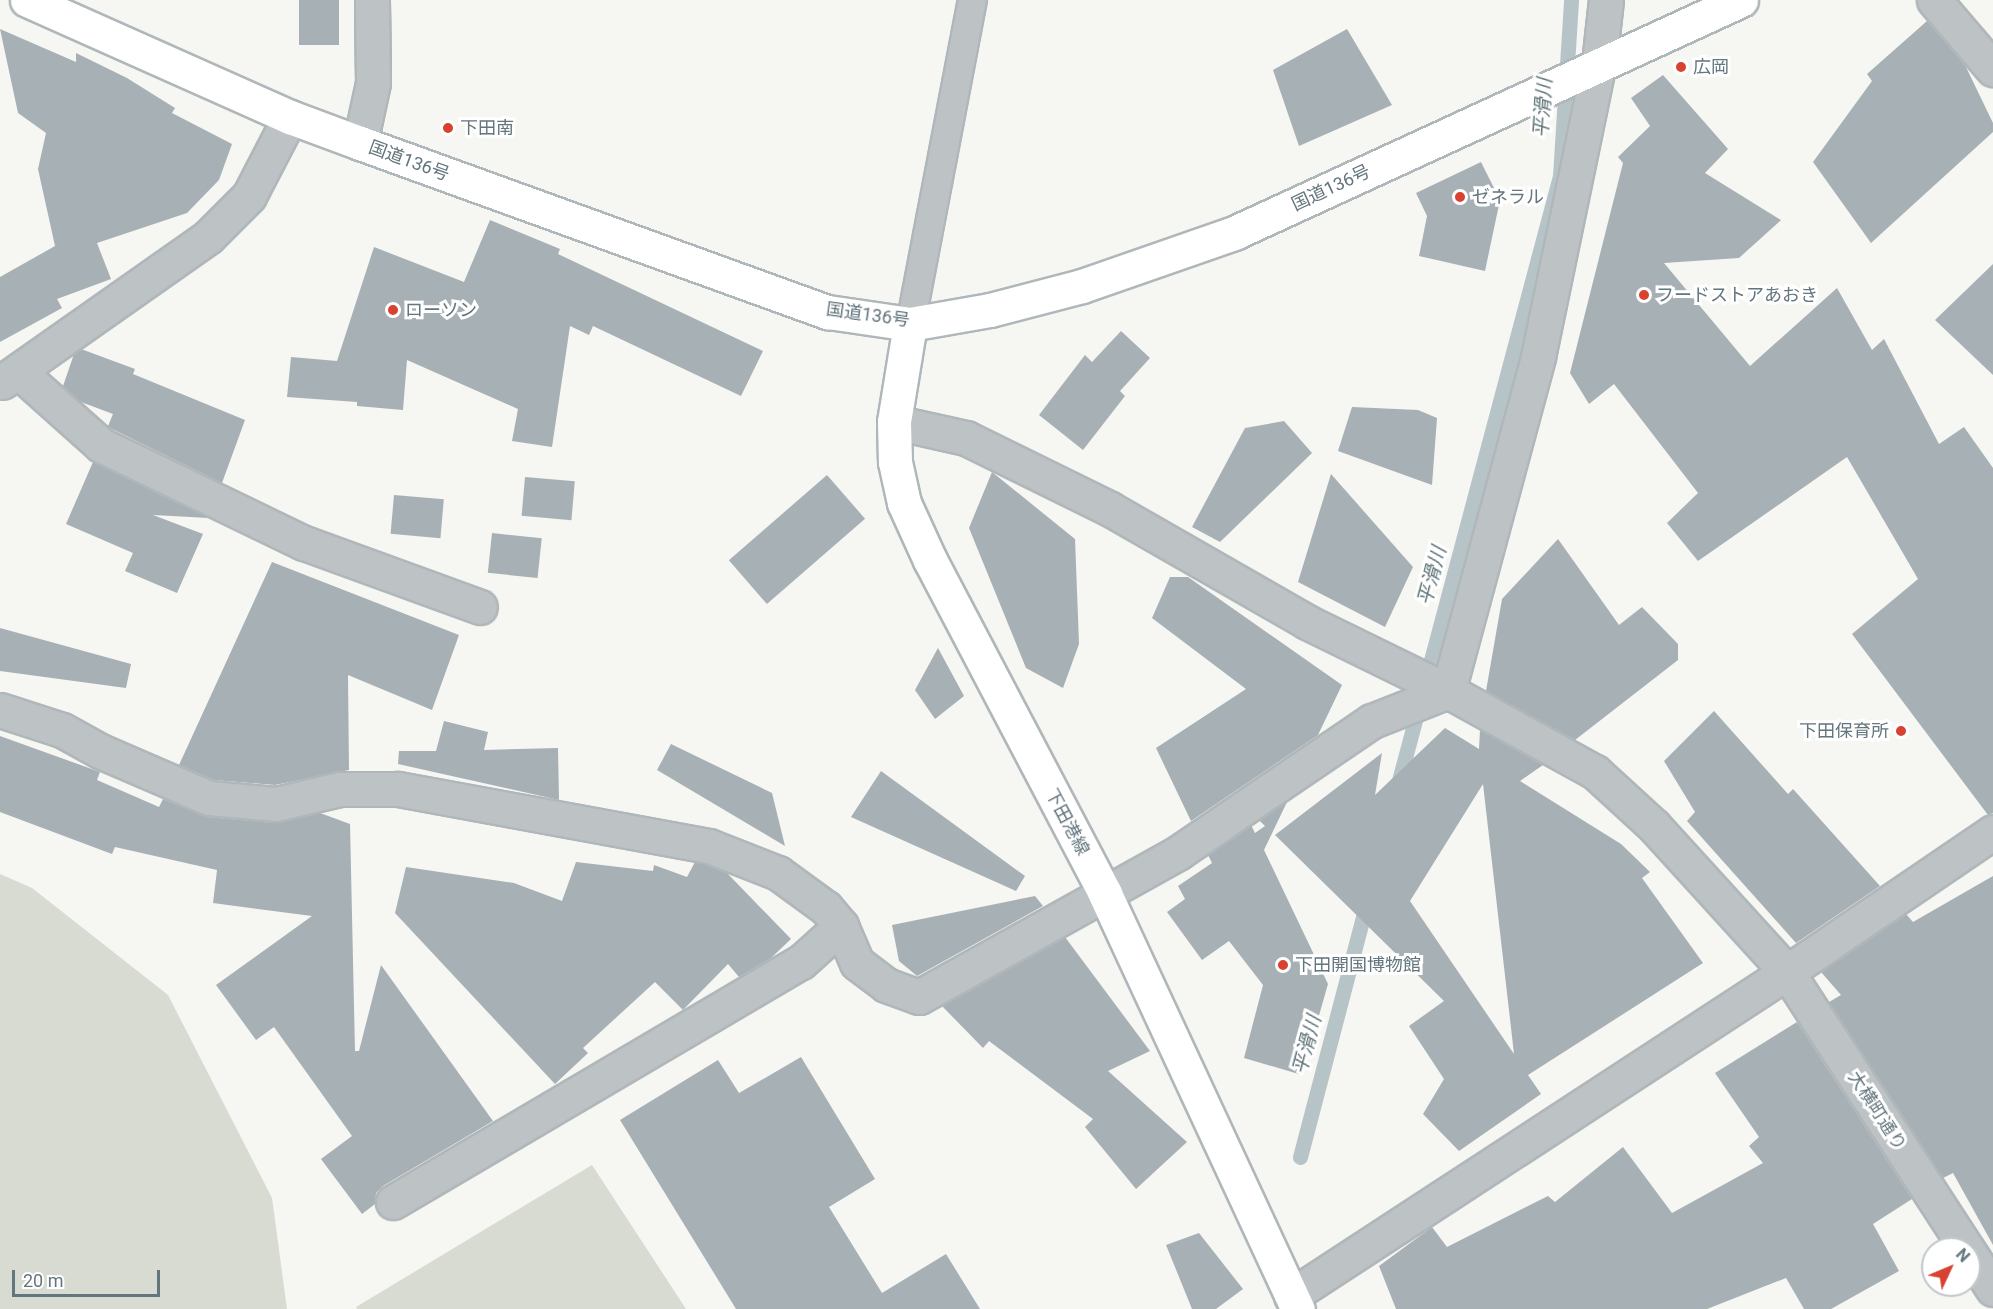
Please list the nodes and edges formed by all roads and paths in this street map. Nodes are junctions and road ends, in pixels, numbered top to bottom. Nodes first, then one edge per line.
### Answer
1 (27, 0) edge
2 (372, 0) edge
3 (1606, 0) edge
4 (1740, 0) edge
5 (1934, 0) edge
6 (969, 3) edge
7 (1599, 63) junction
8 (1993, 69) edge
9 (290, 117) junction
10 (360, 143) junction
11 (910, 324) junction
12 (9, 377) edge
13 (894, 422) junction
14 (480, 607) dead end
15 (1448, 691) junction
16 (0, 710) edge
17 (1993, 832) edge
18 (1105, 894) junction
19 (841, 926) junction
20 (1786, 972) junction
21 (393, 1202) dead end
22 (1959, 1237) edge
23 (1981, 1271) edge
24 (1993, 1289) edge
25 (1294, 1302) edge

1 - 9 main road, 国道136号
2 - 10 street
3 - 7 street
4 - 7 main road, 国道136号
5 - 8 street
6 - 11 lane
7 - 11 main road, 国道136号
7 - 15 street
9 - 10 main road, 国道136号
9 - 12 street
10 - 11 main road, 国道136号
11 - 13 main road, 下田港線
12 - 14 street
13 - 15 street, 大横町通り
13 - 18 main road, 下田港線
15 - 18 street
15 - 20 street, 大横町通り
16 - 19 street
17 - 20 street
18 - 19 street
18 - 25 main road, 下田港線
19 - 21 street
20 - 22 street, 大横町通り
20 - 25 street
23 - 24 street, 大横町通り

